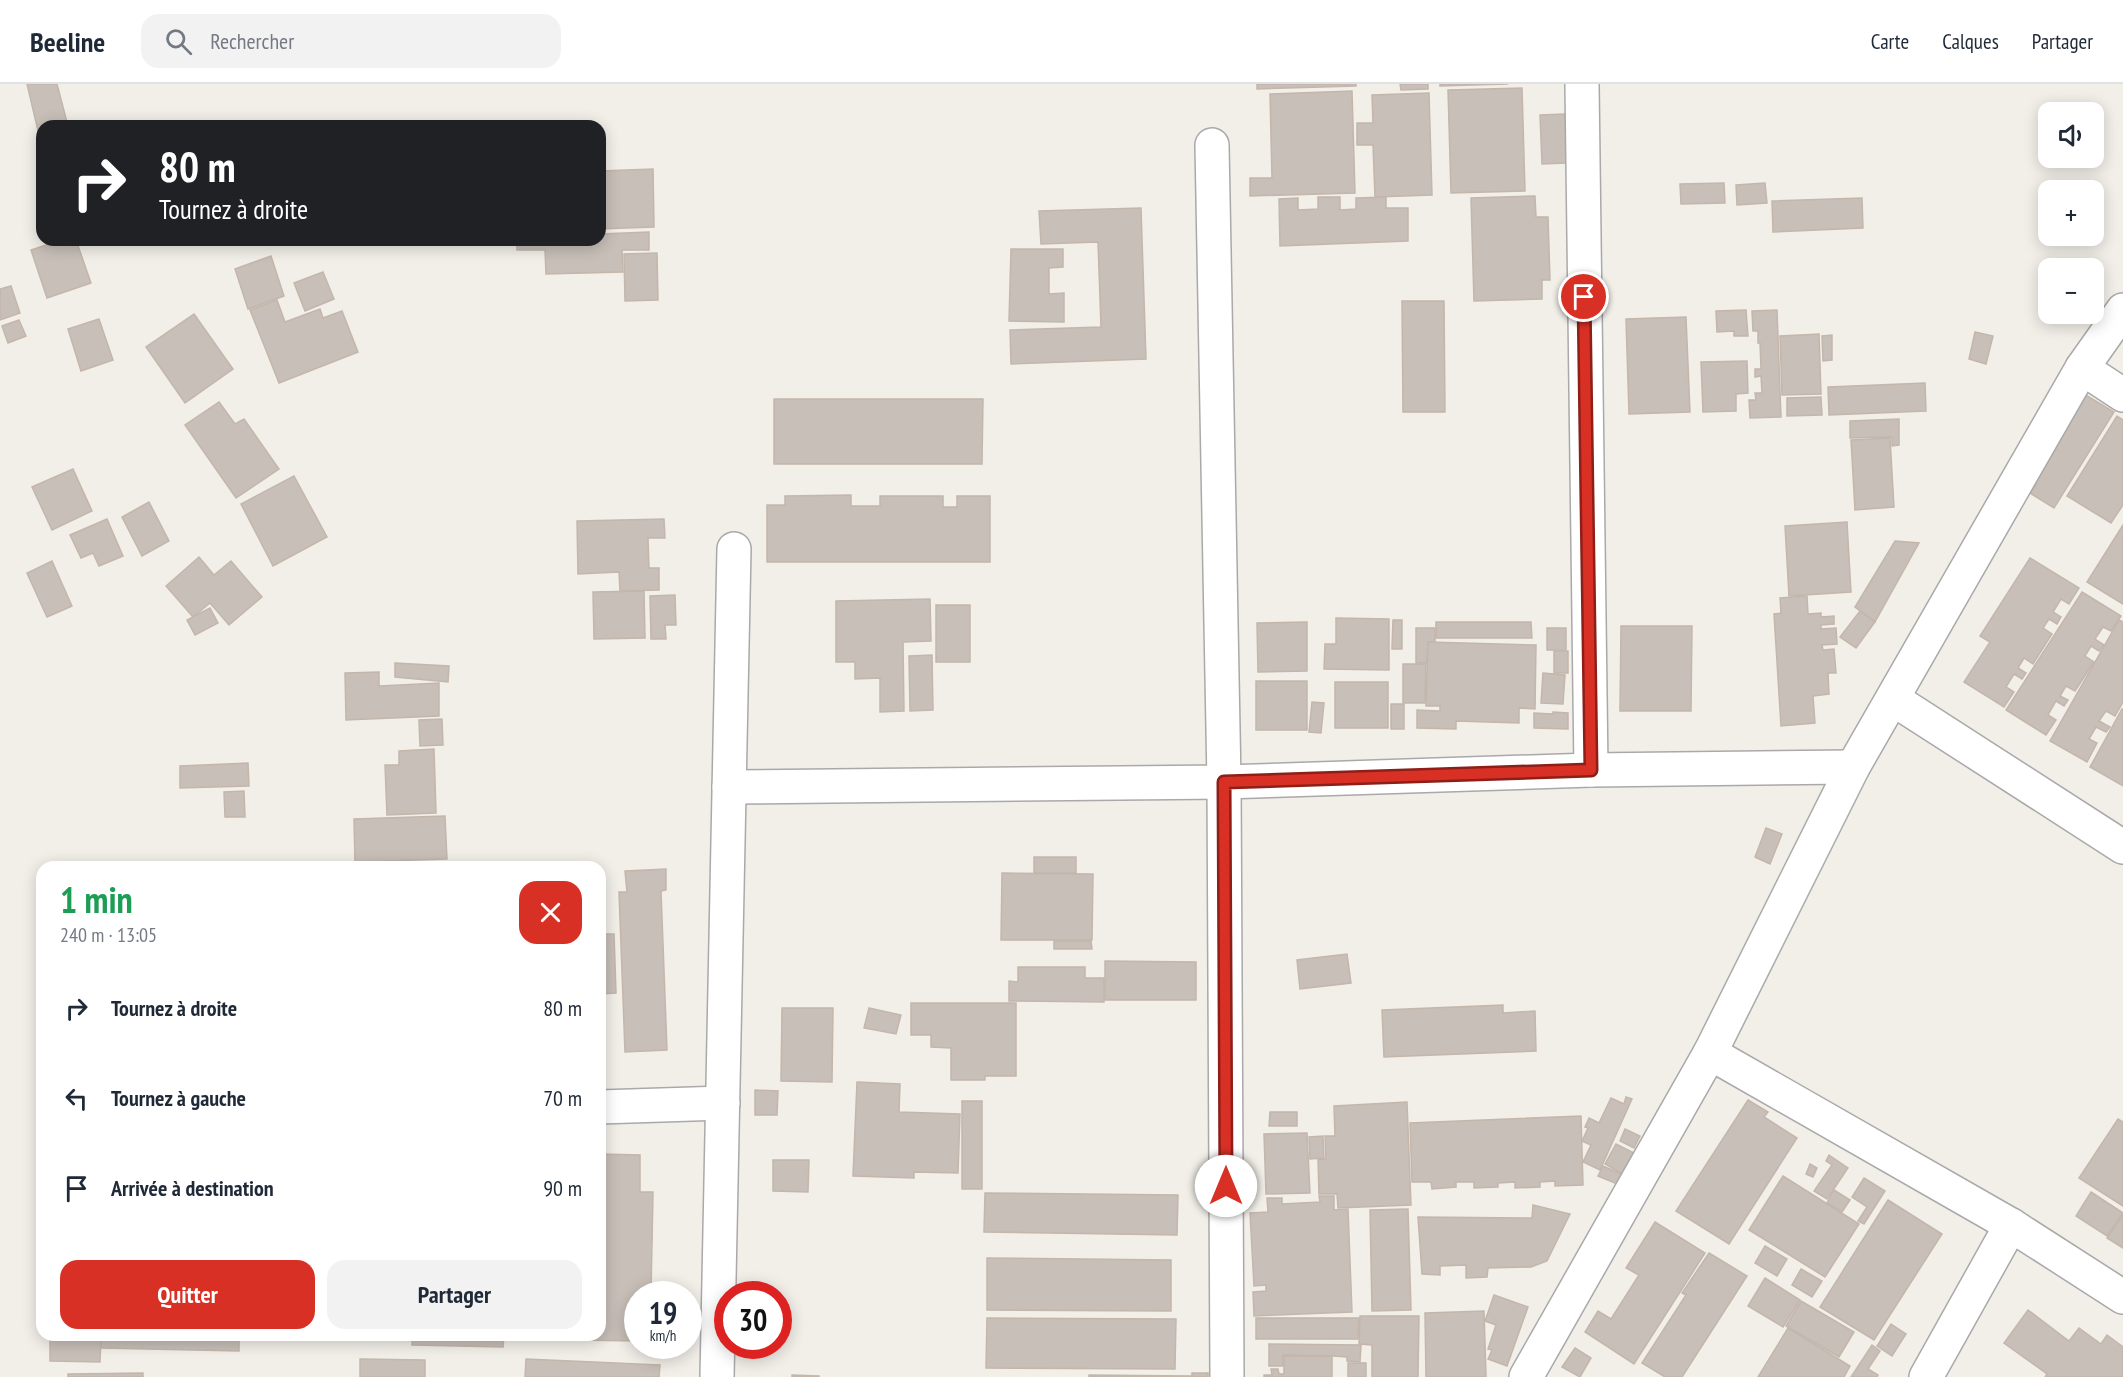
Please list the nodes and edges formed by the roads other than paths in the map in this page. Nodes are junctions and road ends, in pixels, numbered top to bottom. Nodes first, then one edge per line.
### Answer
1 (1581, 84) edge
2 (1212, 145) dead end
3 (2123, 310) edge
4 (2082, 368) junction
5 (2123, 395) edge
6 (734, 549) dead end
7 (1893, 699) junction
8 (1853, 767) junction
9 (1591, 770) junction
10 (1224, 782) junction
11 (729, 787) junction
12 (2123, 847) edge
13 (1710, 1053) junction
14 (723, 1103) junction
15 (606, 1107) edge
16 (2011, 1225) junction
17 (2123, 1297) edge
18 (717, 1377) edge
19 (1227, 1377) edge
20 (1526, 1377) edge
21 (1926, 1377) edge

1 - 9 street
2 - 10 street
3 - 4 street
4 - 5 street
4 - 7 street
6 - 11 street
7 - 8 street
7 - 12 street
8 - 9 street
8 - 13 street
9 - 10 street
10 - 11 street
10 - 19 street
11 - 14 street
13 - 16 street
13 - 20 street
14 - 15 street
14 - 18 street
16 - 17 street
16 - 21 street

